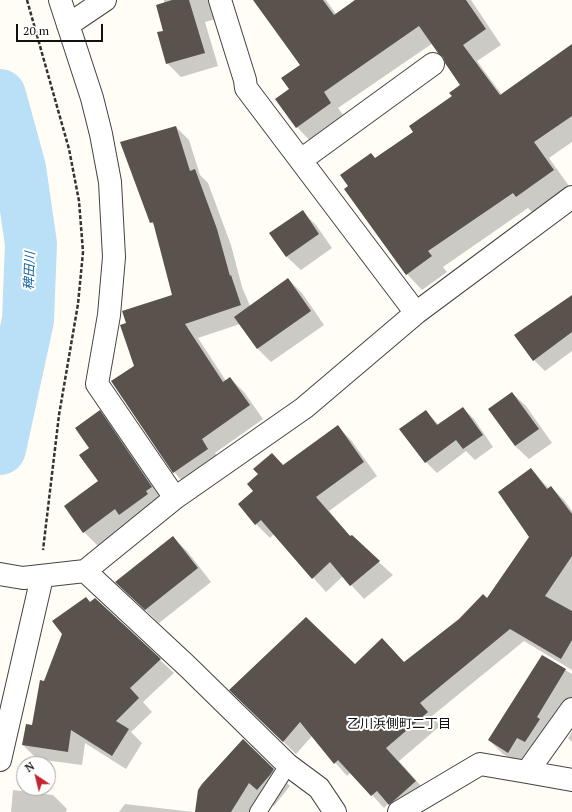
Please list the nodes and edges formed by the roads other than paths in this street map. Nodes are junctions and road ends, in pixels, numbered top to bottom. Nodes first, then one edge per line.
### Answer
1 (60, 0) edge
2 (105, 0) edge
3 (220, 0) edge
4 (68, 25) junction
5 (433, 64) dead end
6 (301, 160) junction
7 (572, 197) edge
8 (416, 313) junction
9 (175, 498) junction
10 (85, 571) junction
11 (0, 574) edge
12 (33, 578) junction
13 (572, 709) edge
14 (0, 760) edge
15 (288, 765) junction
16 (527, 772) junction
17 (572, 780) edge
18 (258, 812) edge
19 (335, 812) edge
20 (399, 812) edge

1 - 4 street
2 - 4 street
3 - 6 street
4 - 9 street
5 - 6 street
6 - 8 street
7 - 8 street
8 - 9 street
9 - 10 street
10 - 12 street
10 - 15 street
11 - 12 street
12 - 14 street
13 - 16 street
15 - 18 lane
15 - 19 street
16 - 17 street
16 - 20 street

